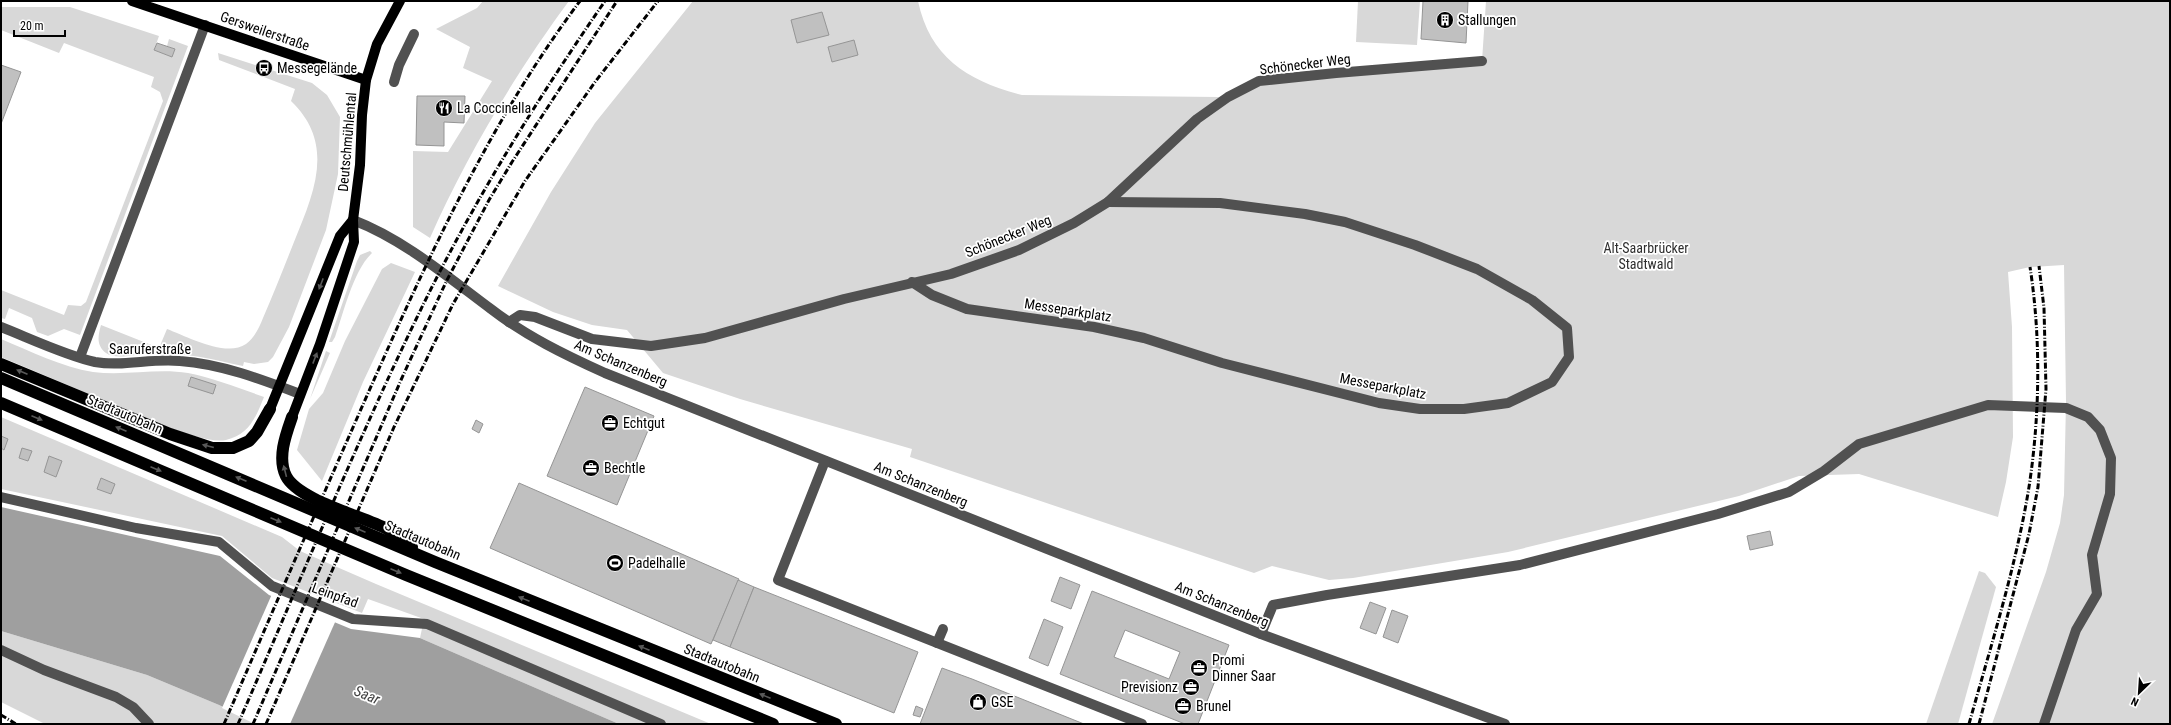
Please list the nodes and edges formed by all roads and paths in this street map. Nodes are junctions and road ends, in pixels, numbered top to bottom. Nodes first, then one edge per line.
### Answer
1 (133, 1) edge
2 (400, 1) edge
3 (205, 25) junction
4 (414, 34) dead end
5 (1482, 60) dead end
6 (366, 80) junction
7 (394, 82) dead end
8 (1108, 202) junction
9 (353, 220) junction
10 (912, 282) junction
11 (509, 322) junction
12 (1, 327) edge
13 (80, 357) junction
14 (1, 364) edge
15 (1, 378) edge
16 (280, 386) junction
17 (300, 394) junction
18 (1, 403) edge
19 (270, 409) joint
20 (292, 416) joint
21 (825, 461) junction
22 (1, 497) edge
23 (435, 562) junction
24 (943, 629) dead end
25 (1261, 634) junction
26 (937, 643) junction
27 (1, 650) edge
28 (149, 724) edge
29 (661, 724) edge
30 (773, 724) edge
31 (836, 724) edge
32 (1142, 724) edge
33 (1505, 724) edge
34 (2044, 724) edge

1 - 3 main road, Gersweilerstraße
2 - 6 main road, Deutschmühlental
3 - 6 main road, Gersweilerstraße
3 - 13 street
4 - 7 street
5 - 8 street, Schönecker Weg
6 - 9 main road, Deutschmühlental
8 - 10 street, Schönecker Weg
8 - 10 street, Messeparkplatz
9 - 11 street, Am Schanzenberg
9 -> 16 main road
17 -> 9 main road, Deutschmühlental
10 - 11 street, Schönecker Weg
11 - 21 street, Am Schanzenberg
12 - 13 street, Saaruferstraße
13 - 16 street, Saaruferstraße
19 -> 14 highway
23 -> 15 highway, Stadtautobahn
16 - 17 street, Saaruferstraße
16 - 19 main road
17 - 20 main road, Deutschmühlental
18 -> 30 highway
23 -> 20 highway
21 - 25 street, Am Schanzenberg
21 - 26 street
22 - 29 street, Leinpfad
31 -> 23 highway, Stadtautobahn
24 - 26 street
25 - 33 street, Am Schanzenberg
25 - 34 street
26 - 32 street
27 - 28 street

